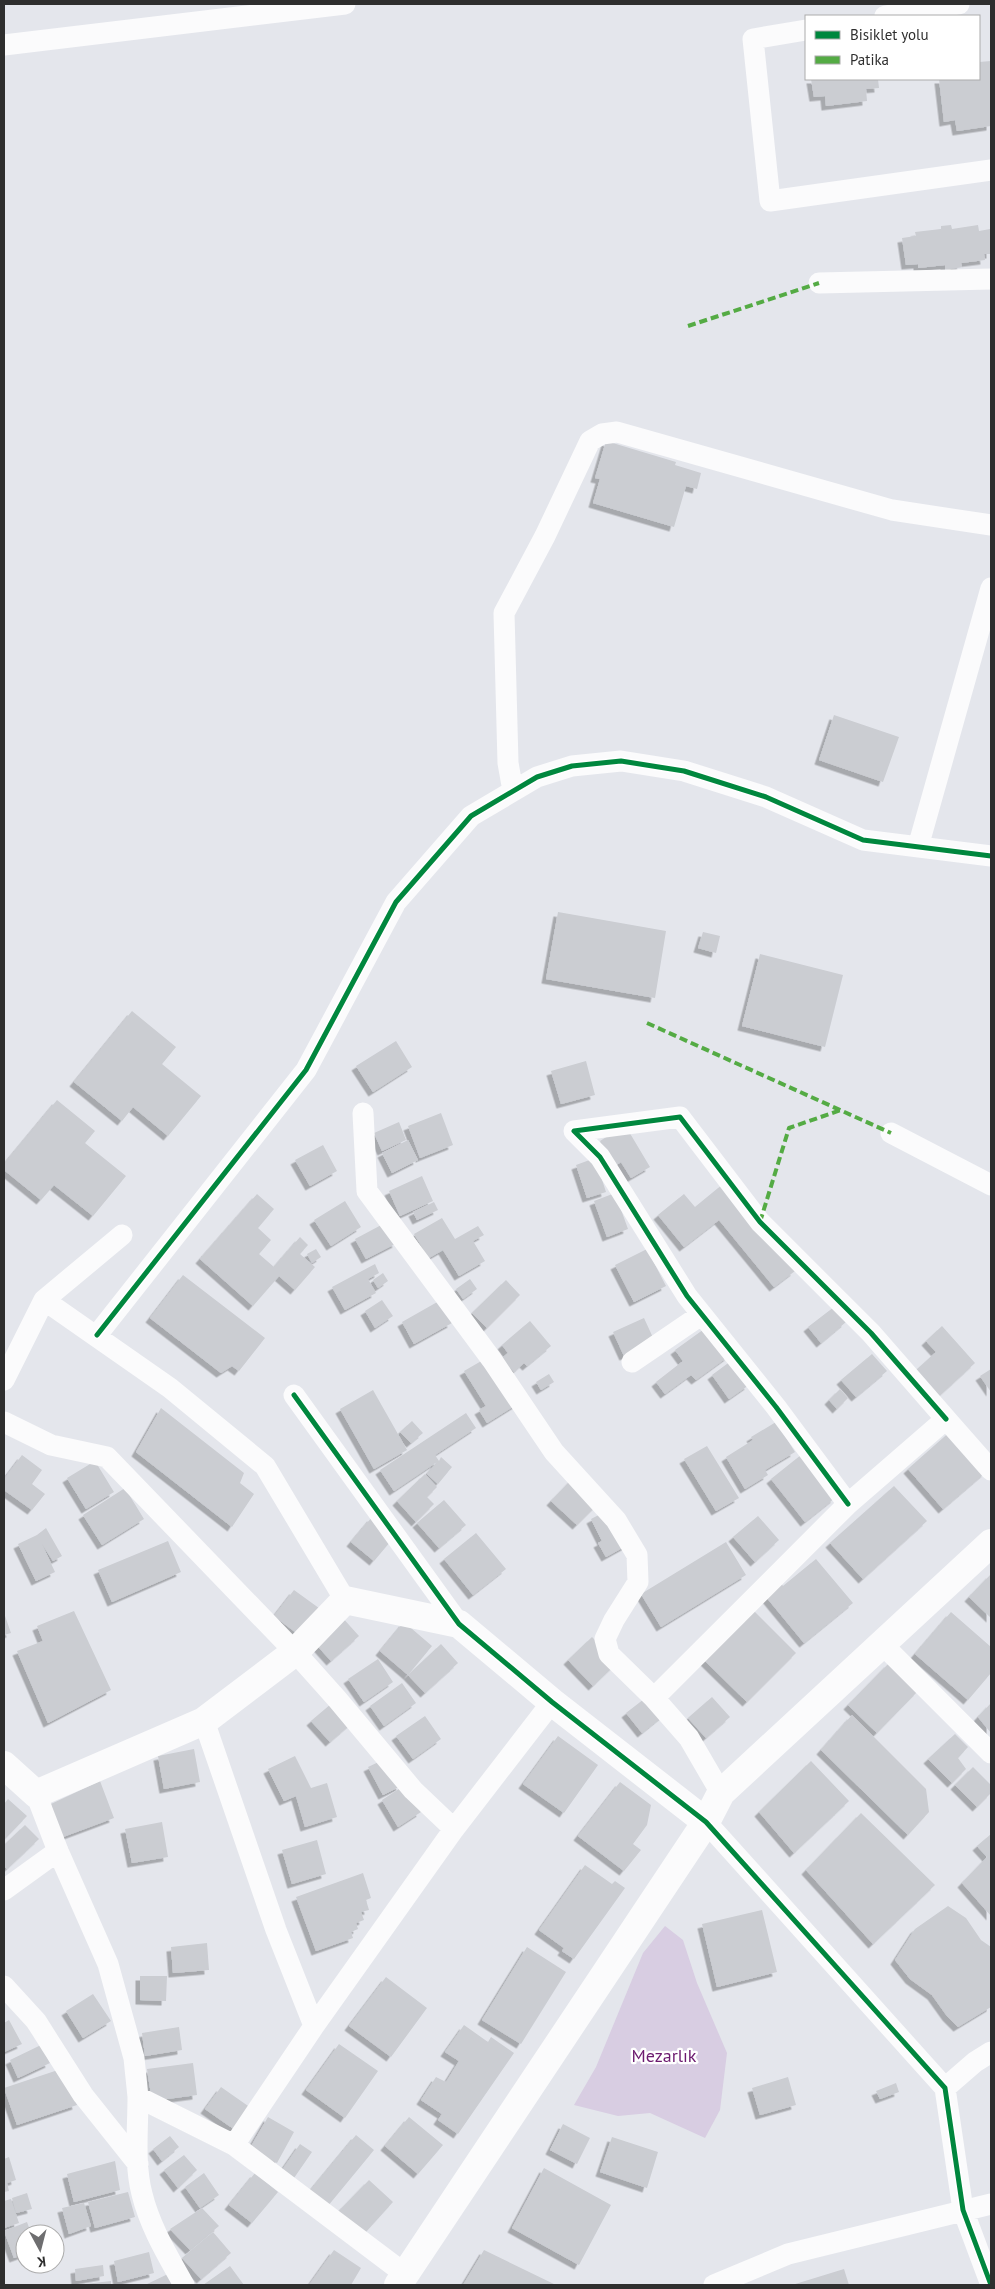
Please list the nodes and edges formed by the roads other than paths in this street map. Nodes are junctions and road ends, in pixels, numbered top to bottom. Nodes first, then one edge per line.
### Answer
1 (345, 4) edge
2 (959, 4) edge
3 (891, 15) edge
4 (805, 30) edge
5 (4, 45) edge
6 (991, 170) edge
7 (991, 279) edge
8 (819, 283) dead end
9 (991, 525) edge
10 (991, 588) edge
11 (513, 791) junction
12 (918, 847) junction
13 (991, 856) edge
14 (363, 1113) dead end
15 (891, 1133) dead end
16 (991, 1185) edge
17 (122, 1235) dead end
18 (44, 1300) junction
19 (701, 1315) junction
20 (98, 1335) junction
21 (632, 1362) dead end
22 (4, 1380) edge
23 (294, 1395) dead end
24 (946, 1419) junction
25 (4, 1422) edge
26 (991, 1470) edge
27 (848, 1504) junction
28 (991, 1543) edge
29 (345, 1600) junction
30 (458, 1624) junction
31 (882, 1644) junction
32 (295, 1652) junction
33 (654, 1698) junction
34 (552, 1702) junction
35 (204, 1721) junction
36 (991, 1753) edge
37 (4, 1765) edge
38 (721, 1793) junction
39 (36, 1794) junction
40 (706, 1822) junction
41 (454, 1829) junction
42 (58, 1851) junction
43 (4, 1890) edge
44 (4, 1986) edge
45 (314, 2026) junction
46 (991, 2052) edge
47 (945, 2088) junction
48 (138, 2097) junction
49 (234, 2145) junction
50 (138, 2164) junction
51 (991, 2204) edge
52 (963, 2210) junction
53 (401, 2279) edge
54 (184, 2285) edge
55 (714, 2285) edge
56 (991, 2285) edge

1 - 5 street
2 - 3 street
4 - 6 street
7 - 8 street
9 - 11 street
10 - 12 street
11 - 12 street
11 - 20 street
12 - 13 street
14 - 33 street
15 - 16 street
17 - 18 street
18 - 20 street
18 - 22 street
19 - 21 street
19 - 24 street
19 - 27 street
20 - 29 street
23 - 30 street
24 - 26 street
24 - 27 street
25 - 32 street
27 - 33 street
28 - 31 street
29 - 30 street
29 - 32 street
30 - 34 street
31 - 36 street
31 - 38 street
32 - 35 street
32 - 41 street
33 - 38 street
34 - 40 street
34 - 41 street
35 - 39 street
35 - 45 street
37 - 39 street
38 - 40 street
39 - 42 street
40 - 47 street
40 - 53 street
41 - 45 street
42 - 43 street
42 - 48 street
44 - 50 street
45 - 49 street
46 - 47 street
47 - 52 street
48 - 49 street
48 - 50 street
49 - 53 street
50 - 54 street
51 - 52 street
52 - 55 street
52 - 56 street

